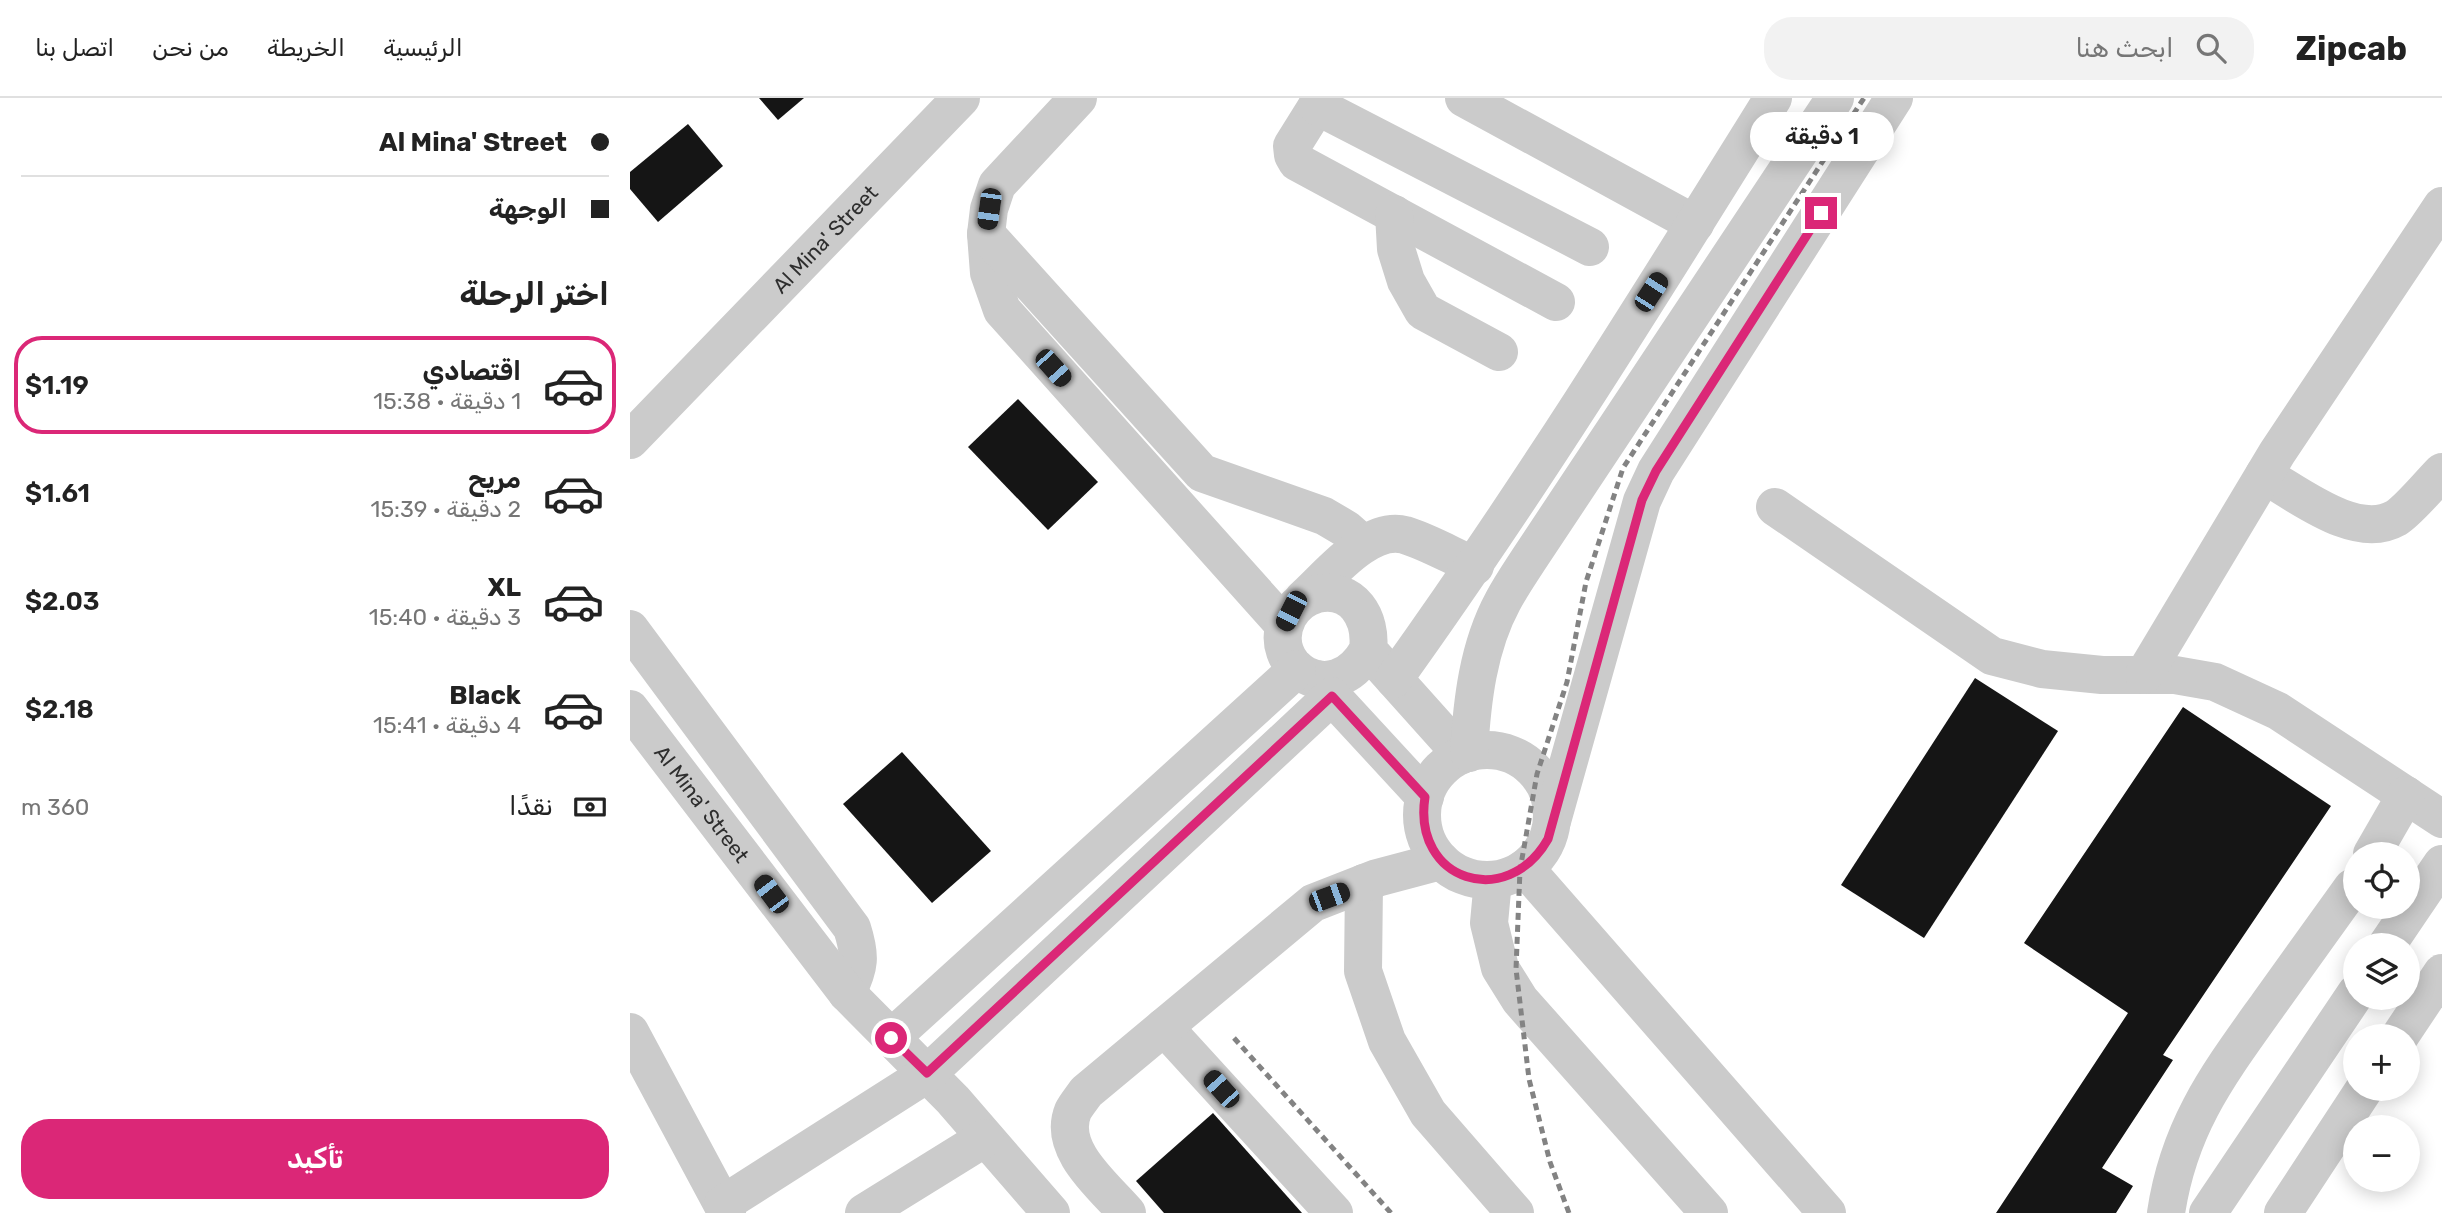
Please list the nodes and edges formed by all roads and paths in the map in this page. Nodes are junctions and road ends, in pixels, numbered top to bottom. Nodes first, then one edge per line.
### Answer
1 (961, 98) edge
2 (1078, 98) edge
3 (1464, 98) edge
4 (1773, 98) edge
5 (1835, 98) edge
6 (1894, 98) edge
7 (1319, 102) edge
8 (2442, 206) edge
9 (1394, 214) junction
10 (1695, 224) junction
11 (986, 234) junction
12 (1590, 247) dead end
13 (1556, 302) dead end
14 (1499, 352) dead end
15 (630, 440) edge
16 (2442, 472) edge
17 (1202, 473) junction
18 (2263, 475) junction
19 (1171, 501) junction
20 (1774, 507) dead end
21 (1363, 544) junction
22 (1475, 566) junction
23 (1294, 612) junction
24 (630, 629) edge
25 (1368, 650) junction
26 (2144, 675) junction
27 (1394, 679) junction
28 (1315, 681) junction
29 (630, 709) edge
30 (1466, 754) junction
31 (2406, 795) junction
32 (1425, 797) junction
33 (2442, 818) edge
34 (1552, 821) junction
35 (2379, 842) edge
36 (1441, 861) junction
37 (2442, 864) edge
38 (2420, 869) edge
39 (1509, 874) junction
40 (1364, 883) junction
41 (2343, 901) edge
42 (2396, 933) edge
43 (2442, 973) edge
44 (847, 993) junction
45 (2345, 1010) edge
46 (2408, 1024) edge
47 (1164, 1027) junction
48 (630, 1032) edge
49 (891, 1038) junction
50 (927, 1073) junction
51 (2356, 1101) edge
52 (985, 1138) junction
53 (725, 1209) edge
54 (864, 1213) edge
55 (1051, 1213) edge
56 (1127, 1213) edge
57 (1334, 1213) edge
58 (1515, 1213) edge
59 (1709, 1213) edge
60 (1827, 1213) edge
61 (2166, 1213) edge
62 (2208, 1213) edge
63 (2283, 1213) edge

1 - 15 street, Al Mina' Street
2 - 11 street
3 - 10 street
4 - 10 street
5 - 30 street
6 - 34 street
7 - 9 street
7 - 12 street
8 - 18 street
9 - 13 street
9 - 14 street
10 - 22 street
11 - 17 street
11 - 19 street
16 - 18 street
17 - 19 street
17 - 21 street
18 - 26 street
19 - 23 street
20 - 26 street
21 - 22 street
21 - 23 street
22 - 27 street
23 - 25 street
23 - 28 street
24 - 44 street
25 - 27 street
25 - 28 street
26 - 31 street
27 - 30 street
28 - 32 street
28 - 49 street
28 - 50 street
29 - 44 street, Al Mina' Street
30 - 32 street
30 - 34 street
31 - 33 street
31 - 35 street
32 - 36 street
34 - 39 street
36 - 39 street
36 - 40 street
37 - 38 street
37 - 42 street
39 - 59 street
39 - 60 street
40 - 47 street
40 - 58 street
41 - 61 street
43 - 46 street
44 - 49 street, Al Mina' Street
45 - 62 street
47 - 56 street
47 - 57 street
48 - 53 street
49 - 50 street, Al Mina' Street
50 - 52 street, Al Mina' Street
50 - 53 street
51 - 63 street
52 - 54 street
52 - 55 street, Al Mina' Street

